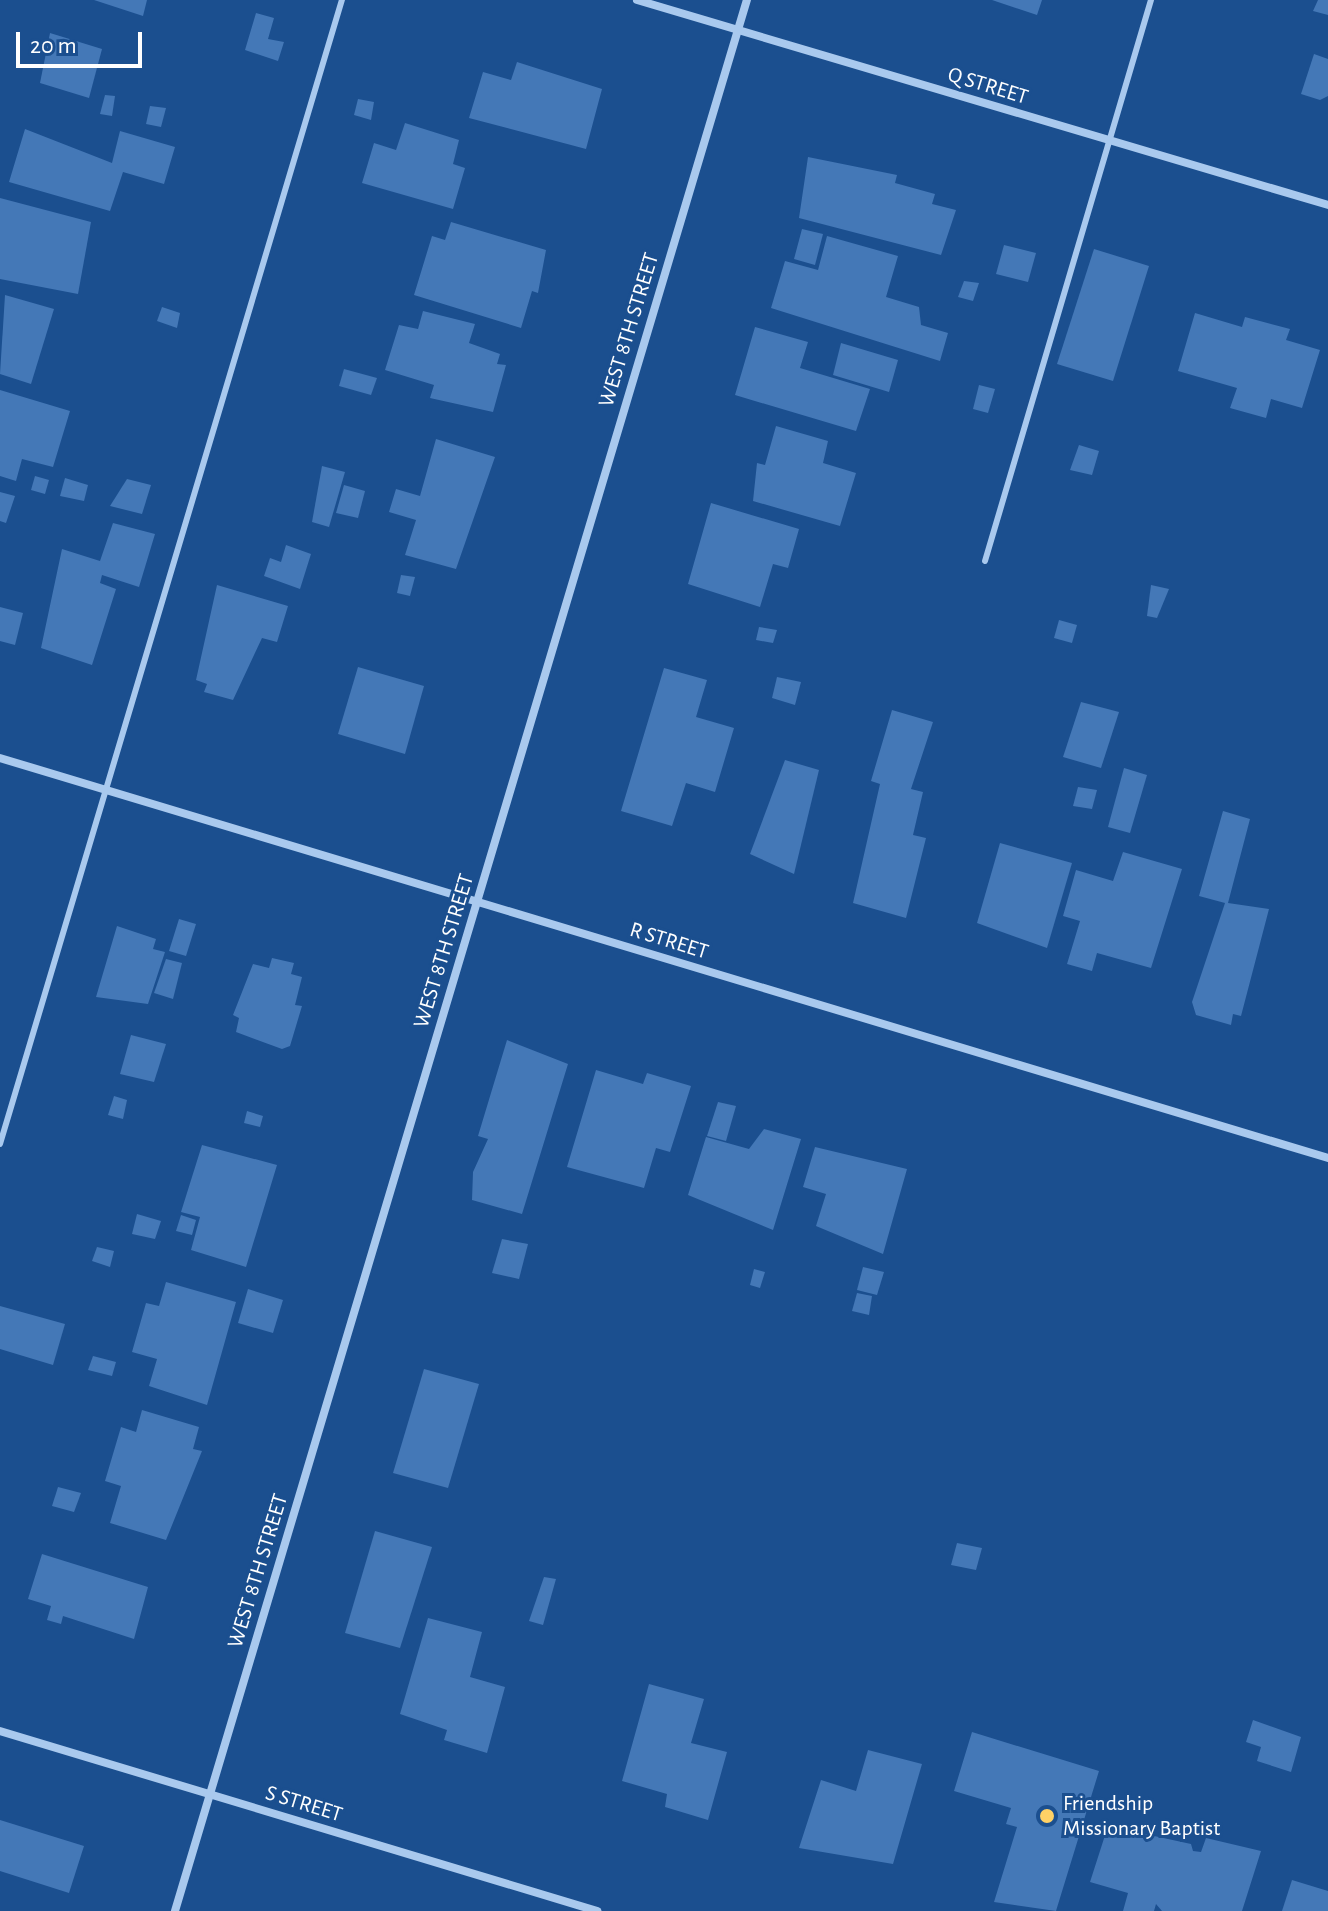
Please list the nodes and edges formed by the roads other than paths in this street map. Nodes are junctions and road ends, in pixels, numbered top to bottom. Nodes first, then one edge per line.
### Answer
1 (342, 0) edge
2 (637, 0) edge
3 (747, 0) edge
4 (1151, 0) edge
5 (738, 30) junction
6 (1109, 140) junction
7 (1328, 205) edge
8 (985, 561) dead end
9 (0, 758) edge
10 (106, 790) junction
11 (478, 902) junction
12 (0, 1144) edge
13 (1328, 1158) edge
14 (0, 1731) edge
15 (209, 1794) junction
16 (175, 1911) edge
17 (597, 1911) edge

1 - 10 lane
2 - 5 street, Q STREET
3 - 5 street, WEST 8TH STREET
4 - 6 lane
5 - 6 street, Q STREET
5 - 11 street, WEST 8TH STREET
6 - 7 street, Q STREET
6 - 8 lane
9 - 10 street, R STREET
10 - 11 street, R STREET
10 - 12 lane
11 - 13 street, R STREET
11 - 15 street, WEST 8TH STREET
14 - 15 street, S STREET
15 - 16 street, WEST 8TH STREET
15 - 17 street, S STREET

